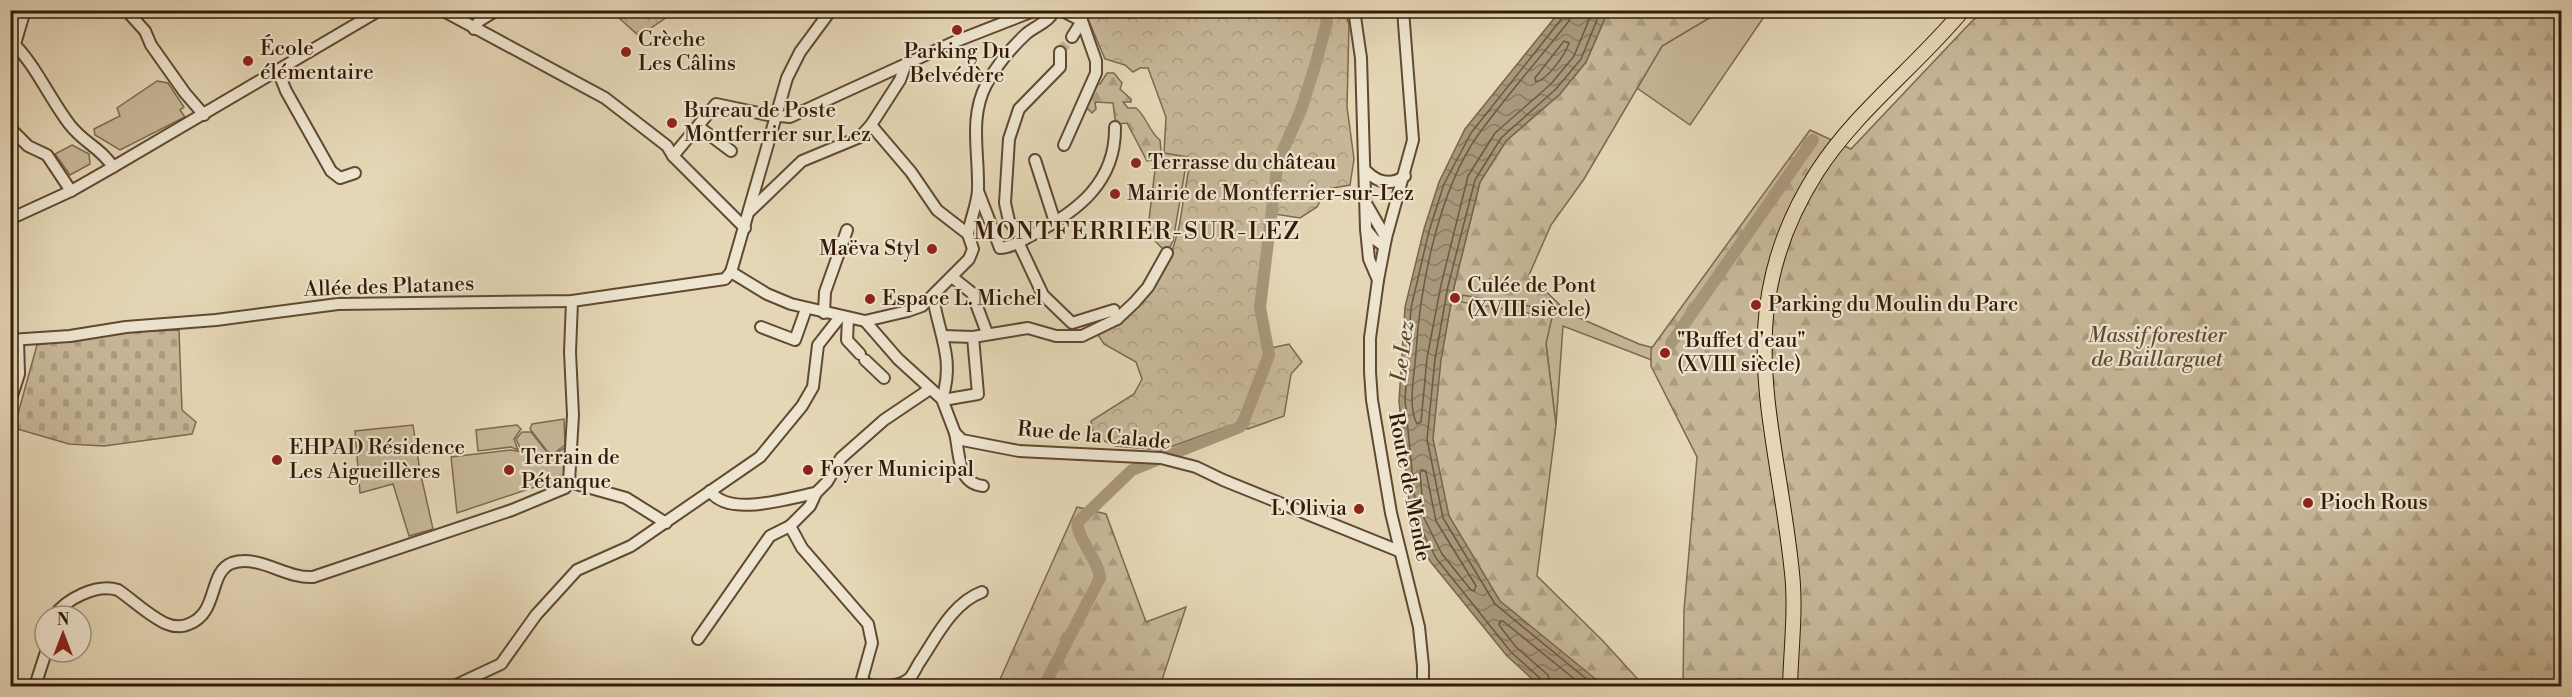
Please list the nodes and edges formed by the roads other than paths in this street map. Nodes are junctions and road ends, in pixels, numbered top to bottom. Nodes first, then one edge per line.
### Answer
1 (25, 10) edge
2 (126, 10) edge
3 (380, 10) edge
4 (442, 10) edge
5 (497, 10) edge
6 (831, 10) edge
7 (1036, 10) edge
8 (1054, 10) edge
9 (1061, 10) edge
10 (1354, 10) edge
11 (1403, 10) edge
12 (1963, 10) edge
13 (1082, 21) junction
14 (474, 29) junction
15 (1072, 37) tunnel mouth
16 (13, 42) edge
17 (1059, 52) tunnel mouth
18 (905, 66) junction
19 (278, 71) junction
20 (204, 115) junction
21 (776, 117) junction
22 (871, 125) junction
23 (699, 127) junction
24 (1115, 127) dead end
25 (10, 128) edge
26 (1064, 145) dead end
27 (731, 151) dead end
28 (674, 156) junction
29 (1035, 160) dead end
30 (113, 167) junction
31 (1366, 171) junction
32 (355, 173) dead end
33 (1405, 176) junction
34 (71, 191) junction
35 (978, 191) junction
36 (1367, 205) junction
37 (750, 211) junction
38 (10, 219) edge
39 (1056, 222) junction
40 (745, 228) junction
41 (1366, 229) junction
42 (847, 230) dead end
43 (968, 234) junction
44 (1021, 241) junction
45 (1385, 242) junction
46 (1167, 253) dead end
47 (735, 275) junction
48 (952, 277) junction
49 (1378, 280) junction
50 (933, 297) junction
51 (572, 302) junction
52 (806, 309) junction
53 (824, 313) junction
54 (844, 318) junction
55 (1117, 319) junction
56 (865, 321) junction
57 (761, 327) dead end
58 (987, 333) junction
59 (943, 336) junction
60 (973, 337) junction
61 (14, 340) edge
62 (884, 378) dead end
63 (930, 389) junction
64 (943, 400) junction
65 (10, 402) edge
66 (955, 433) junction
67 (569, 482) junction
68 (983, 486) dead end
69 (710, 491) junction
70 (816, 493) junction
71 (666, 523) junction
72 (790, 526) junction
73 (1399, 551) junction
74 (982, 591) dead end
75 (68, 604) edge
76 (698, 639) dead end
77 (42, 664) edge
78 (35, 687) edge
79 (454, 687) edge
80 (1423, 687) edge
81 (1790, 687) edge

1 - 16 street
2 - 20 street
3 - 19 street
4 - 14 street
5 - 14 street
6 - 21 street
7 - 18 street
8 - 35 street
9 - 13 street
10 - 31 street
11 - 33 street, Route de Mende
12 - 81 main road
13 - 15 street
13 - 26 street
14 - 28 street
16 - 30 street
17 - 44 street
18 - 21 street
18 - 22 street
19 - 20 street
19 - 32 street
20 - 30 street
21 - 23 street
21 - 37 street
22 - 37 street
22 - 43 street
23 - 27 street
23 - 28 street
24 - 39 street
25 - 34 street
28 - 40 street
29 - 39 street
30 - 34 street
31 - 33 street
31 - 36 street
33 - 45 street, Route de Mende
34 - 38 street
35 - 43 street
35 - 44 street
36 - 41 street
36 - 45 street
37 - 40 street
39 - 44 street
40 - 47 street
41 - 45 street
41 - 49 street
42 - 53 street
43 - 48 street
44 - 55 street
45 - 49 street, Route de Mende
46 - 55 street
47 - 51 street, Allée des Platanes
47 - 52 street
48 - 50 street
48 - 58 street
49 - 73 street, Route de Mende
50 - 56 street
50 - 59 street
51 - 61 street, Allée des Platanes
51 - 67 street
52 - 53 street
52 - 57 street
53 - 54 street
54 - 56 street
54 - 62 street
54 - 69 street
55 - 58 street
56 - 63 street
58 - 60 street
59 - 60 street
59 - 64 street
60 - 64 street
61 - 65 street
63 - 64 street
63 - 70 street
64 - 66 street
66 - 68 street
66 - 73 street, Rue de la Calade
67 - 71 street
67 - 75 street
69 - 70 street
69 - 71 street
70 - 72 street
71 - 79 street
72 - 74 street
72 - 76 street
73 - 80 street, Route de Mende
77 - 78 street

